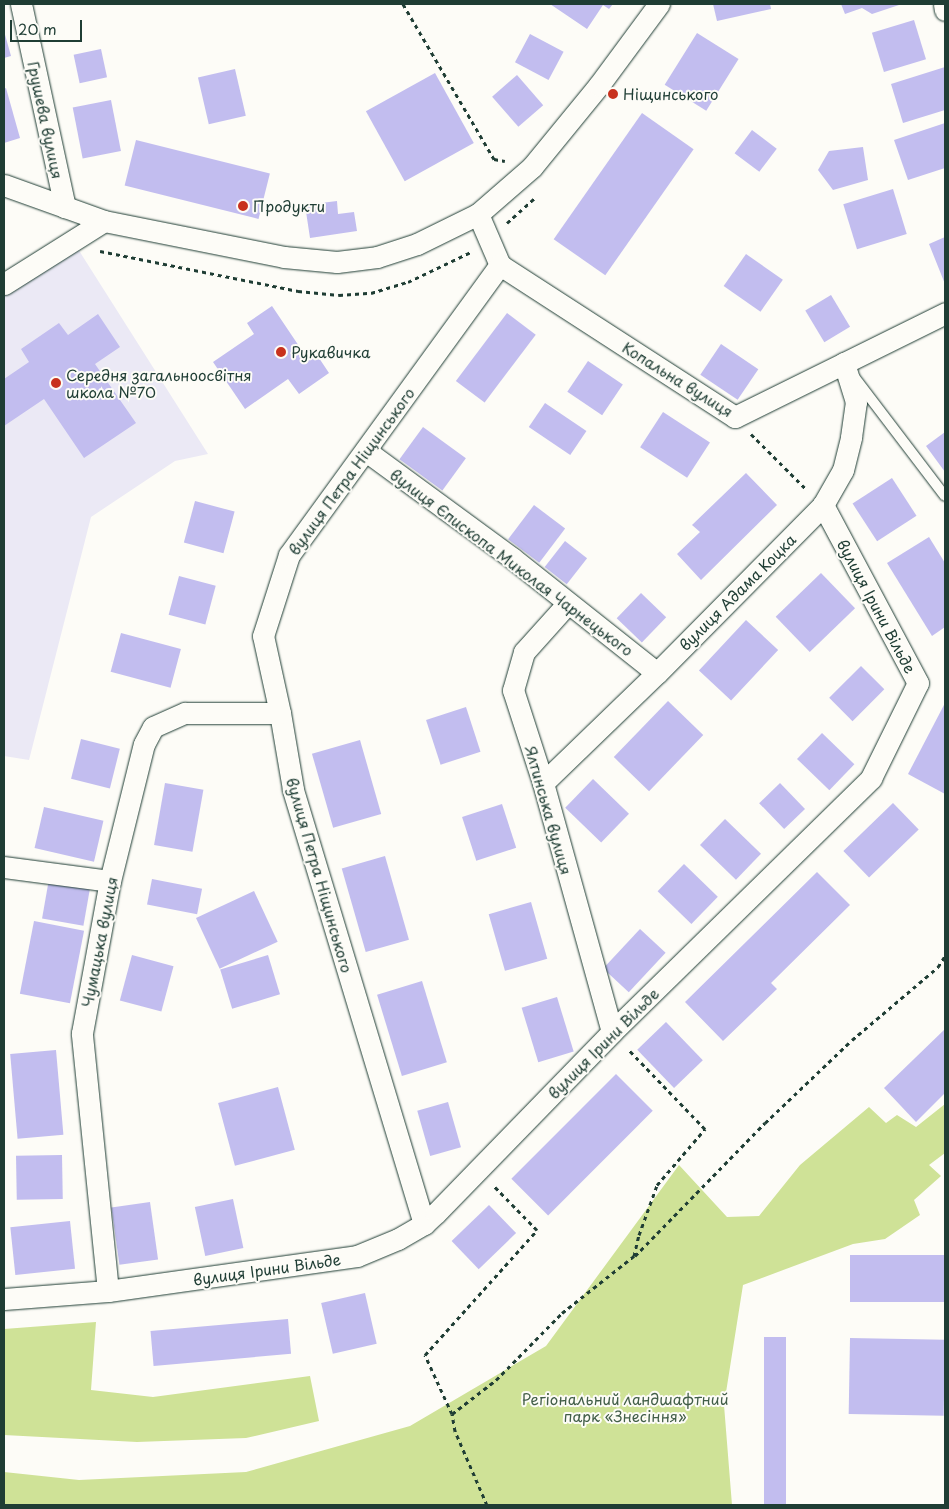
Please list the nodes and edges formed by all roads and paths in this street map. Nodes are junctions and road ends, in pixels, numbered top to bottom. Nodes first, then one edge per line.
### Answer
1 (21, 4) edge
2 (403, 4) edge
3 (944, 4) edge
4 (652, 7) edge
5 (945, 10) edge
6 (532, 167) junction
7 (4, 185) edge
8 (65, 207) junction
9 (478, 214) junction
10 (104, 221) junction
11 (500, 264) junction
12 (4, 284) edge
13 (945, 312) edge
14 (844, 363) junction
15 (735, 417) junction
16 (366, 451) junction
17 (945, 496) edge
18 (823, 505) junction
19 (568, 603) junction
20 (657, 673) junction
21 (280, 712) junction
22 (543, 784) junction
23 (4, 867) edge
24 (110, 881) junction
25 (945, 956) edge
26 (612, 1032) junction
27 (478, 1169) junction
28 (424, 1224) junction
29 (634, 1256) junction
30 (108, 1292) junction
31 (4, 1299) edge
32 (452, 1414) junction
33 (486, 1505) edge

1 - 8 street, Грушева вулиця
2 - 6 path
3 - 5 street
4 - 6 street
6 - 9 street
7 - 8 street
8 - 10 street
9 - 10 street
9 - 11 street
10 - 12 street
11 - 15 street, Копальна вулиця
11 - 16 street, вулиця Петра Ніщинського
13 - 14 street, Копальна вулиця
14 - 15 street, Копальна вулиця
14 - 17 lane
14 - 18 street, вулиця Адама Коцка
15 - 18 path
16 - 19 street, вулиця Єпископа Миколая Чарнецького
16 - 21 street, вулиця Петра Ніщинського
18 - 20 street, вулиця Адама Коцка
18 - 26 street, вулиця Ірини Вільде
19 - 20 street, вулиця Єпископа Миколая Чарнецького
19 - 22 street, Ялтинська вулиця
20 - 22 street, вулиця Адама Коцка
21 - 24 street, Чумацька вулиця
21 - 28 street, вулиця Петра Ніщинського
22 - 26 street, Ялтинська вулиця
23 - 24 street
24 - 30 street, Чумацька вулиця
25 - 29 path
26 - 27 street, вулиця Ірини Вільде
26 - 29 path
27 - 28 street, вулиця Ірини Вільде
27 - 32 path
28 - 30 street, вулиця Ірини Вільде
29 - 32 path
30 - 31 street, вулиця Ірини Вільде
32 - 33 path

